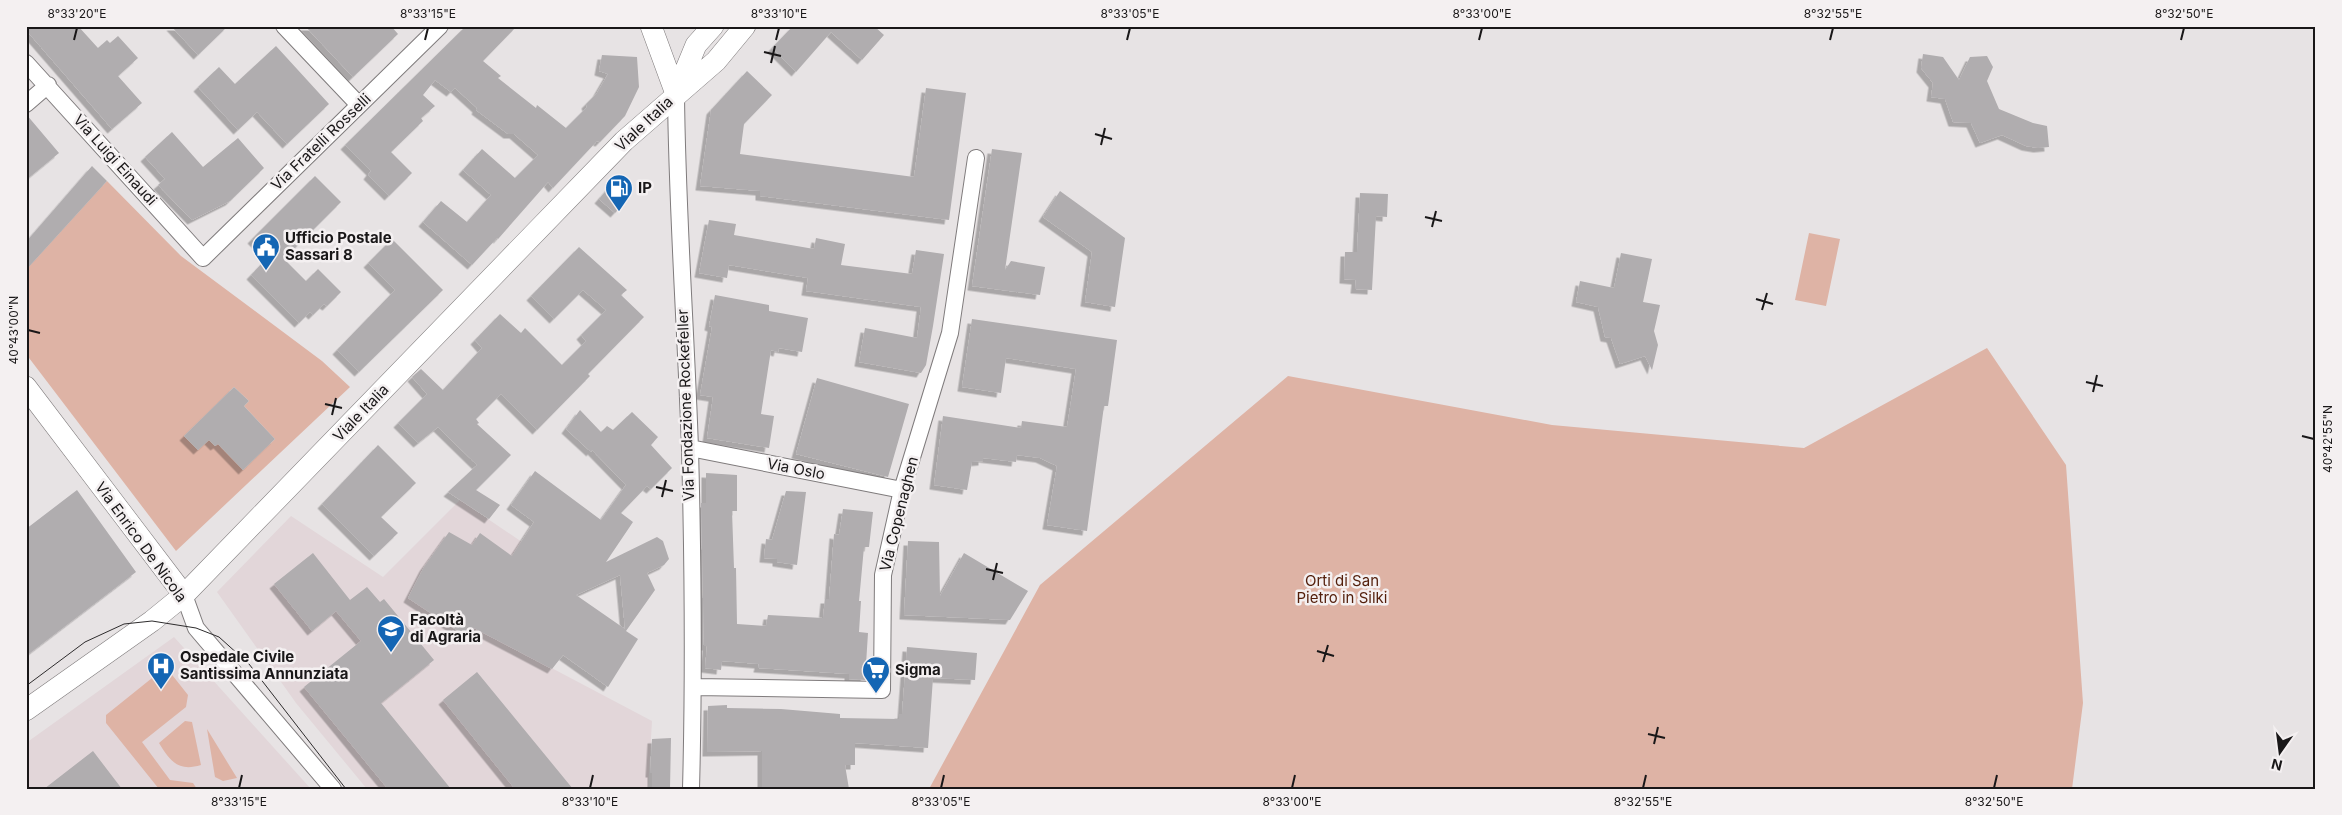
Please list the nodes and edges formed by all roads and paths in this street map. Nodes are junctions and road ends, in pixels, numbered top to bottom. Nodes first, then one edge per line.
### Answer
1 (284, 26) edge
2 (440, 26) edge
3 (651, 26) edge
4 (713, 26) edge
5 (745, 26) edge
6 (26, 63) edge
7 (48, 86) junction
8 (676, 94) junction
9 (26, 104) edge
10 (359, 105) junction
11 (976, 158) dead end
12 (203, 258) joint
13 (26, 387) edge
14 (690, 448) junction
15 (902, 490) junction
16 (184, 595) junction
17 (694, 687) junction
18 (26, 710) edge
19 (333, 789) edge
20 (690, 789) edge

1 - 10 street
2 - 10 street, Via Fratelli Rosselli
3 - 8 street, Via Fondazione Rockefeller
4 - 8 street
5 - 8 street, Viale Italia
6 - 7 street, Via Luigi Einaudi
7 - 9 street
7 - 12 street, Via Luigi Einaudi
8 - 14 street, Via Fondazione Rockefeller
8 - 16 street, Viale Italia
10 - 12 street, Via Fratelli Rosselli
11 - 15 street, Via Copenaghen
13 - 16 street, Via Enrico De Nicola
14 - 15 street, Via Oslo
14 - 17 street, Via Fondazione Rockefeller
15 - 17 street, Via Copenaghen
16 - 18 street, Viale Italia
16 - 19 street, Via Enrico De Nicola
17 - 20 street, Via Fondazione Rockefeller

